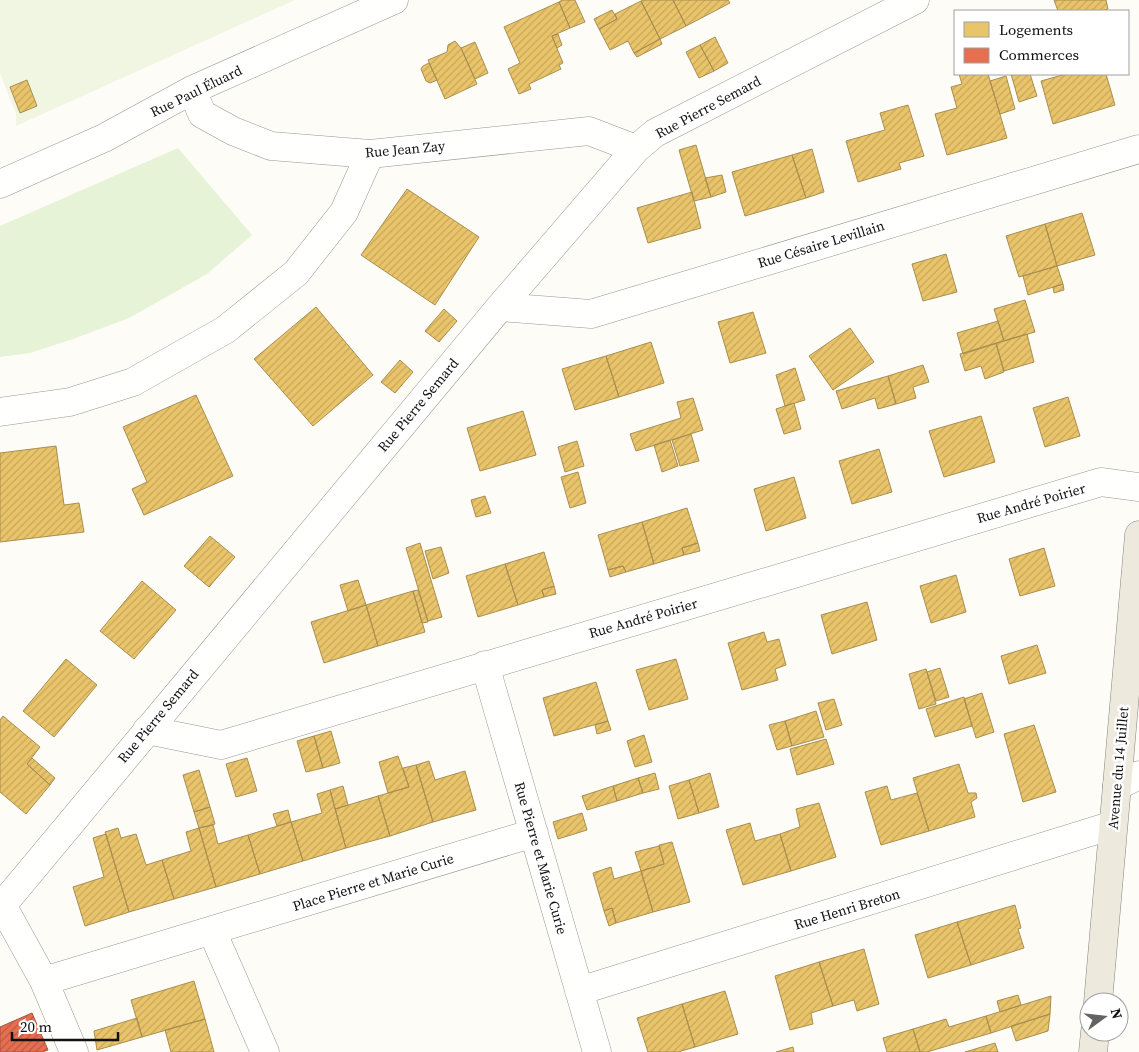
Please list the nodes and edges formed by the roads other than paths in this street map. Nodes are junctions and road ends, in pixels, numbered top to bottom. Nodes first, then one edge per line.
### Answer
1 (394, 0) edge
2 (915, 0) edge
3 (192, 90) junction
4 (636, 149) junction
5 (1139, 149) edge
6 (370, 154) junction
7 (0, 184) edge
8 (500, 307) junction
9 (0, 412) edge
10 (1139, 487) edge
11 (1139, 535) edge
12 (1134, 656) edge
13 (485, 665) junction
14 (147, 730) junction
15 (1128, 780) edge
16 (1113, 825) junction
17 (534, 833) junction
18 (1, 905) edge
19 (212, 931) junction
20 (44, 981) junction
21 (579, 991) junction
22 (1099, 992) edge
23 (74, 1052) edge
24 (265, 1052) edge
25 (597, 1052) edge

1 - 3 street, Rue Paul Éluard
2 - 4 street, Rue Pierre Semard
3 - 6 street, Rue Jean Zay
3 - 7 street, Rue Paul Éluard
4 - 6 street, Rue Jean Zay
4 - 8 street, Rue Pierre Semard
5 - 8 street, Rue Césaire Levillain
6 - 9 street
8 - 14 street, Rue Pierre Semard
10 - 13 street, Rue André Poirier
11 - 12 main road, Avenue du 14 Juillet
12 - 15 main road, Avenue du 14 Juillet
13 - 14 street, Rue André Poirier
13 - 17 street, Rue Pierre et Marie Curie
14 - 18 street, Rue Pierre Semard
15 - 16 main road, Avenue du 14 Juillet
16 - 21 street, Rue Henri Breton
16 - 22 main road, Avenue du 14 Juillet
17 - 19 street, Place Pierre et Marie Curie
17 - 21 street, Rue Pierre et Marie Curie
18 - 20 street
19 - 20 street, Place Pierre et Marie Curie
19 - 24 street
20 - 23 street
21 - 25 street, Rue Pierre et Marie Curie

